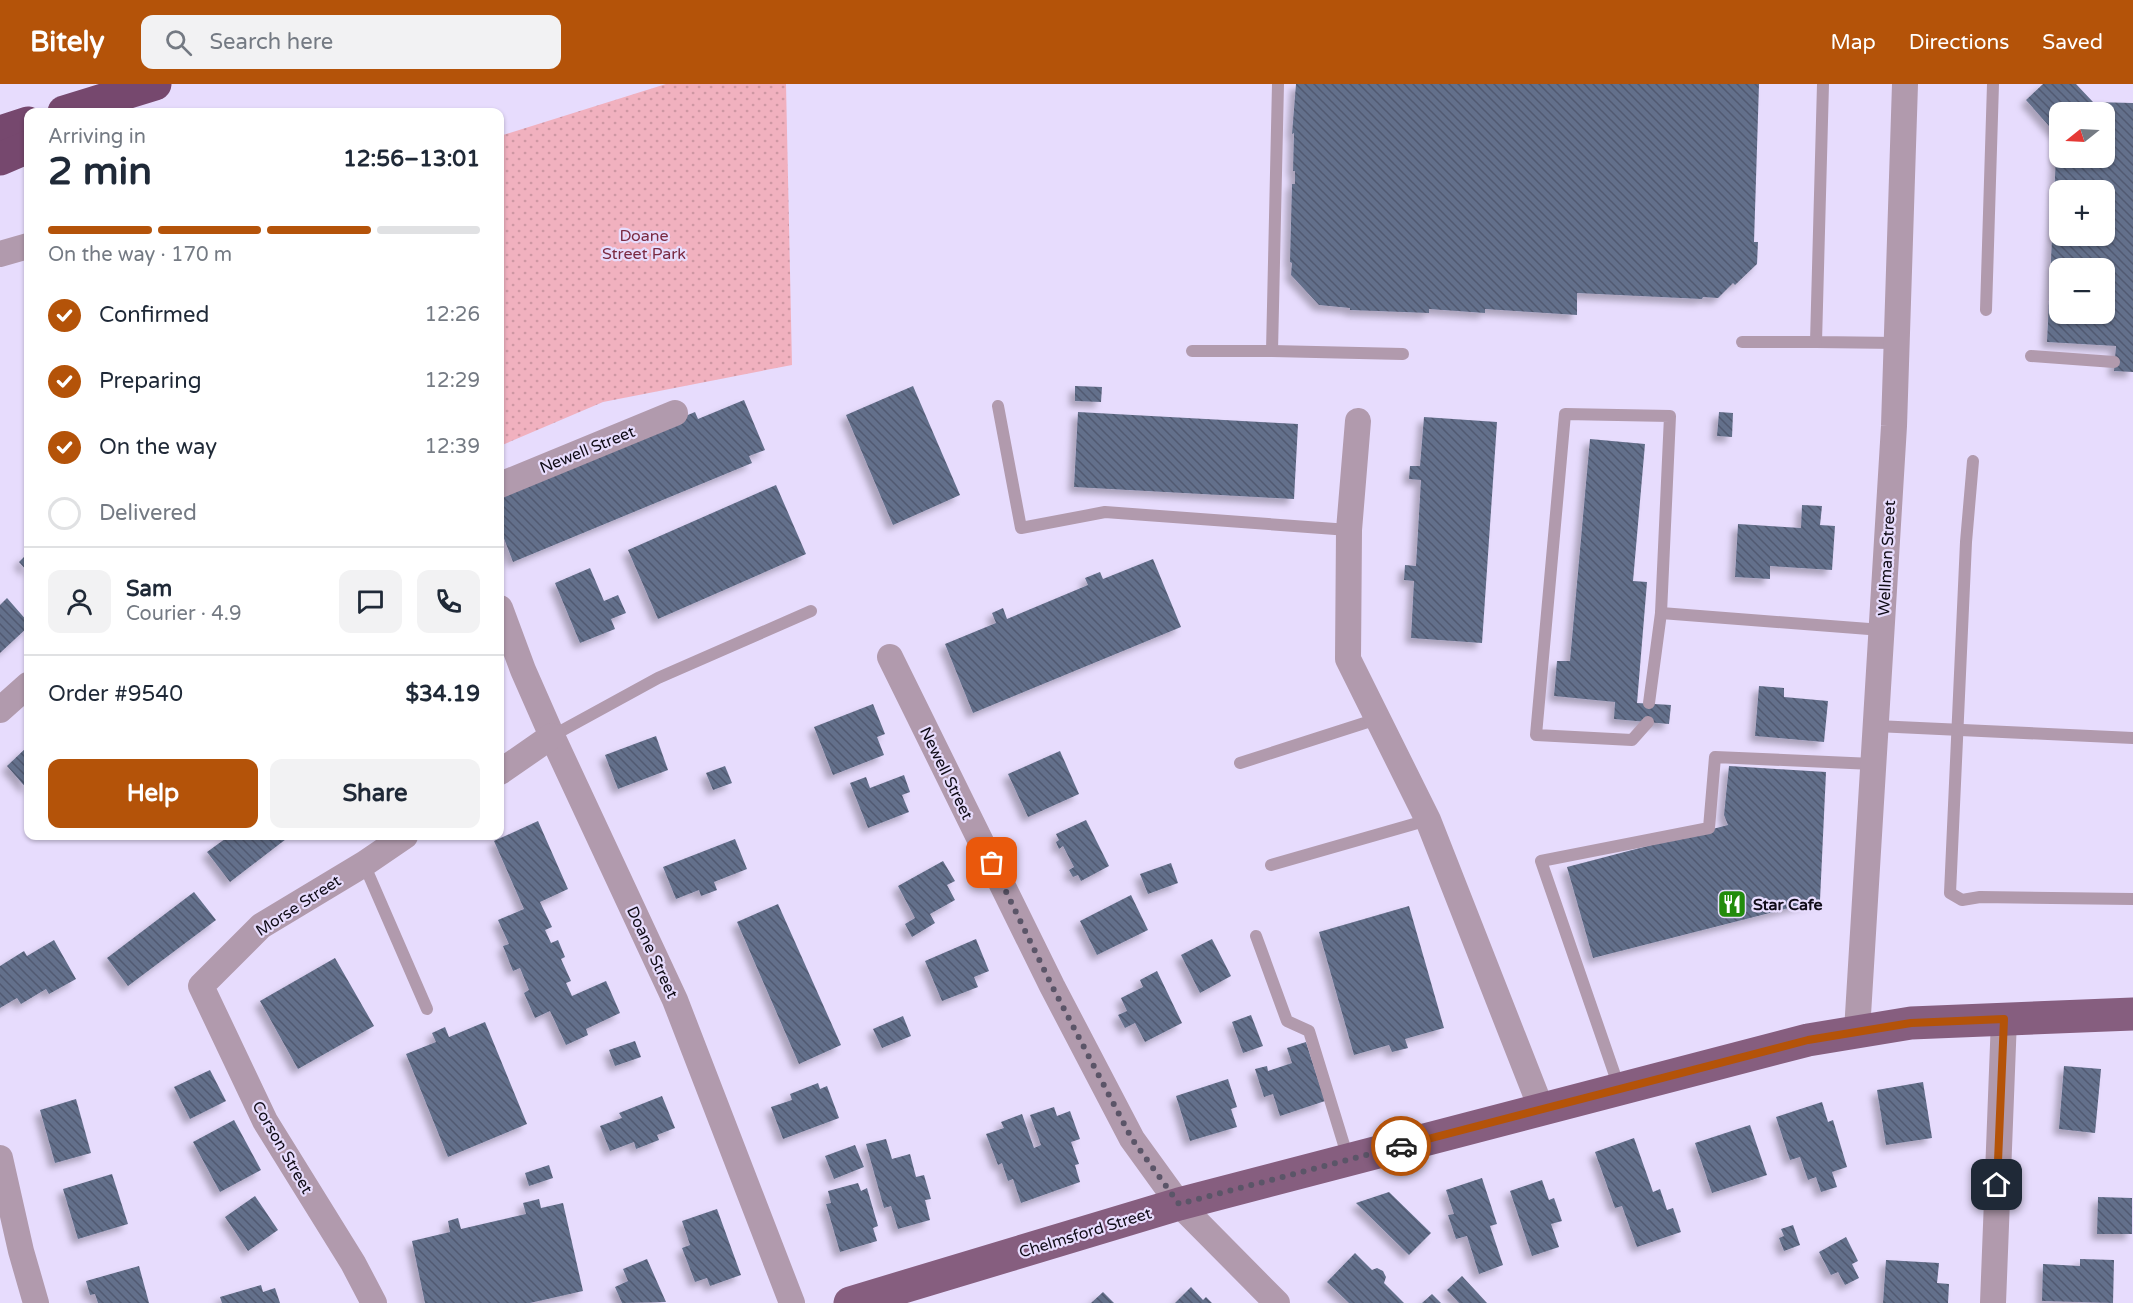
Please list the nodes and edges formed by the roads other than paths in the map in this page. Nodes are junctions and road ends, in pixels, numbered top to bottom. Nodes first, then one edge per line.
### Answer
1 (155, 84) edge
2 (174, 84) edge
3 (1278, 84) edge
4 (1823, 84) edge
5 (1905, 84) edge
6 (1993, 84) edge
7 (77, 108) edge
8 (120, 108) edge
9 (24, 124) edge
10 (0, 132) edge
11 (24, 149) edge
12 (0, 159) edge
13 (24, 247) edge
14 (0, 254) edge
15 (1986, 310) dead end
16 (1742, 342) dead end
17 (1816, 342) junction
18 (1897, 343) junction
19 (1192, 351) dead end
20 (1272, 351) junction
21 (1403, 354) dead end
22 (2031, 356) dead end
23 (2114, 362) dead end
24 (998, 406) dead end
25 (675, 413) dead end
26 (1358, 421) dead end
27 (1973, 461) dead end
28 (504, 483) edge
29 (1349, 530) junction
30 (811, 612) dead end
31 (1661, 613) junction
32 (504, 619) edge
33 (1882, 630) junction
34 (890, 657) dead end
35 (24, 689) edge
36 (1649, 704) dead end
37 (0, 710) edge
38 (1377, 719) junction
39 (1648, 722) dead end
40 (1876, 726) junction
41 (1958, 729) junction
42 (552, 736) junction
43 (2133, 738) edge
44 (1240, 763) dead end
45 (1873, 764) junction
46 (504, 769) edge
47 (1428, 820) junction
48 (399, 840) edge
49 (364, 864) junction
50 (1271, 865) dead end
51 (2133, 898) edge
52 (1256, 936) dead end
53 (201, 986) joint
54 (427, 1009) dead end
55 (2133, 1014) edge
56 (2004, 1019) junction
57 (1857, 1031) junction
58 (1620, 1088) junction
59 (1541, 1108) junction
60 (0, 1158) edge
61 (1348, 1159) junction
62 (1179, 1204) junction
63 (864, 1301) edge
64 (36, 1303) edge
65 (374, 1303) edge
66 (792, 1303) edge
67 (1277, 1303) edge
68 (1993, 1303) edge

1 - 7 highway
2 - 8 highway
3 - 20 lane
4 - 17 lane
5 - 18 street, Wellman Street
6 - 15 lane
9 - 10 highway
11 - 12 highway
13 - 14 street
16 - 17 lane
17 - 18 lane
18 - 33 street, Wellman Street
19 - 20 lane
20 - 21 lane
22 - 23 lane
24 - 29 lane
25 - 28 street, Newell Street
26 - 29 street
27 - 41 lane
29 - 38 street
30 - 42 lane
31 - 33 lane
31 - 36 lane
31 - 39 lane
32 - 42 street, Doane Street
33 - 40 street, Wellman Street
34 - 62 street, Newell Street
35 - 37 street
38 - 44 lane
38 - 47 street
40 - 41 lane
40 - 45 street, Wellman Street
41 - 43 lane
41 - 51 lane
42 - 46 street
42 - 66 street, Doane Street
45 - 57 street, Wellman Street
45 - 58 lane
47 - 50 lane
47 - 59 street
48 - 49 street, Morse Street
49 - 53 street, Morse Street
49 - 54 lane
52 - 61 lane
53 - 65 street, Corson Street
55 - 56 main road, Chelmsford Street
56 - 57 main road, Chelmsford Street
56 - 68 street
57 - 58 main road, Chelmsford Street
58 - 59 main road, Chelmsford Street
59 - 61 main road, Chelmsford Street
60 - 64 street
61 - 62 main road, Chelmsford Street
62 - 63 main road, Chelmsford Street
62 - 67 street, Newell Street

